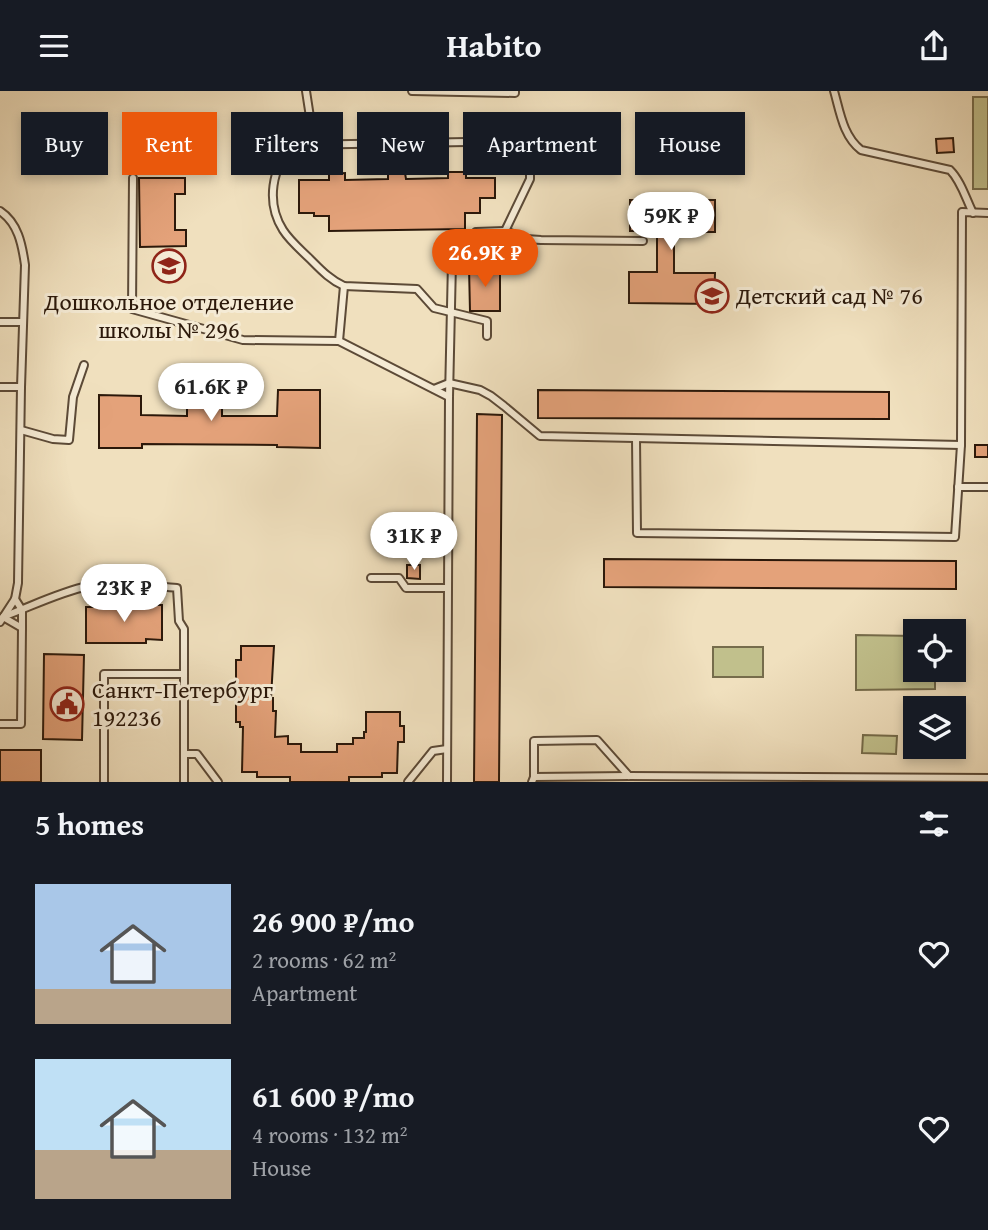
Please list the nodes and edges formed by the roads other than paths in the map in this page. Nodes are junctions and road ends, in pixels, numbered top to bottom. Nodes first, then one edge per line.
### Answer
1 (306, 91) edge
2 (412, 91) edge
3 (515, 91) edge
4 (834, 91) edge
5 (309, 112) edge
6 (343, 143) edge
7 (275, 175) edge
8 (133, 178) dead end
9 (0, 211) edge
10 (973, 212) junction
11 (988, 213) edge
12 (505, 231) junction
13 (643, 241) dead end
14 (344, 286) junction
15 (451, 312) junction
16 (0, 322) edge
17 (23, 322) junction
18 (486, 336) dead end
19 (339, 341) junction
20 (84, 365) dead end
21 (449, 383) junction
22 (0, 387) edge
23 (21, 387) junction
24 (434, 389) junction
25 (449, 397) junction
26 (21, 430) junction
27 (636, 439) junction
28 (961, 445) junction
29 (958, 487) junction
30 (988, 487) edge
31 (371, 577) dead end
32 (447, 588) junction
33 (15, 599) junction
34 (22, 610) junction
35 (2, 619) edge
36 (22, 628) junction
37 (184, 674) junction
38 (0, 724) edge
39 (447, 750) junction
40 (184, 754) junction
41 (629, 776) junction
42 (988, 778) edge
43 (533, 780) edge
44 (104, 782) edge
45 (184, 782) edge
46 (218, 782) edge
47 (408, 782) edge
48 (447, 782) edge

1 - 5 lane
2 - 3 lane
4 - 10 lane
6 - 12 lane
7 - 14 lane
8 - 19 lane
9 - 17 lane
10 - 11 lane
10 - 28 lane
12 - 13 lane
12 - 15 lane
14 - 15 lane
14 - 19 lane
15 - 18 lane
15 - 21 lane
16 - 17 lane
17 - 23 lane
19 - 24 lane
20 - 26 lane
21 - 24 lane
21 - 25 lane
21 - 27 lane
22 - 23 lane
23 - 26 lane
24 - 25 lane
25 - 32 lane
26 - 33 lane
27 - 28 lane
27 - 29 lane
28 - 29 lane
29 - 30 lane
31 - 32 lane
32 - 39 lane
33 - 34 lane
33 - 35 lane
34 - 35 lane
34 - 36 lane
34 - 37 lane
35 - 36 lane
36 - 38 lane
37 - 40 lane
37 - 44 lane
39 - 47 lane
39 - 48 lane
40 - 45 lane
40 - 46 lane
41 - 42 lane
41 - 43 lane
41 - 43 lane

